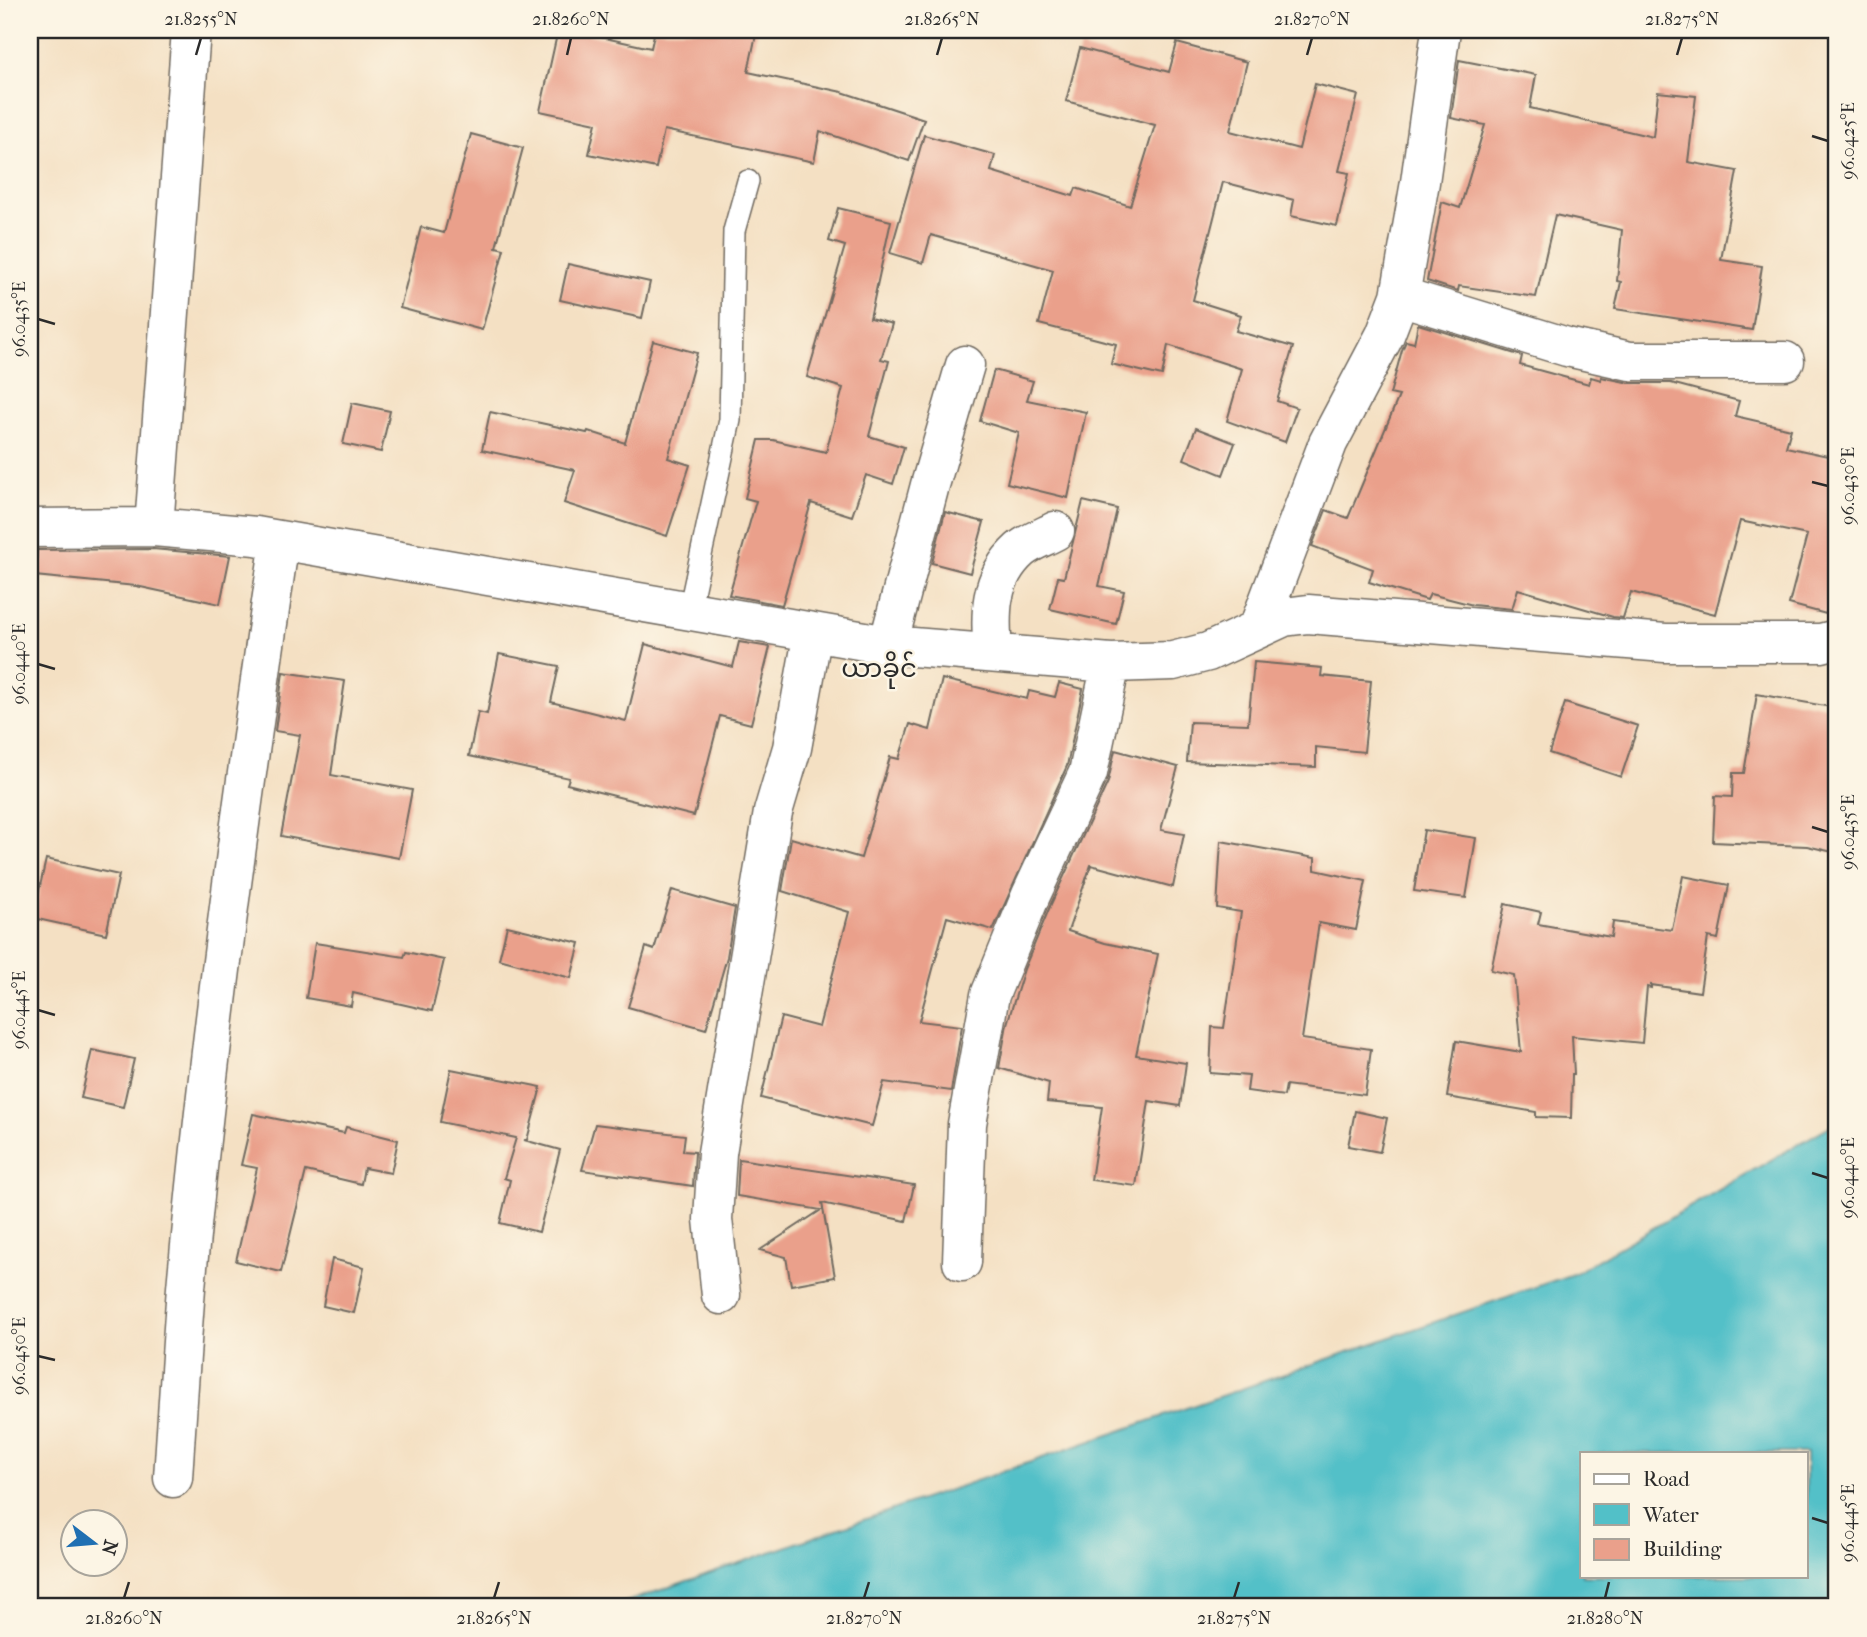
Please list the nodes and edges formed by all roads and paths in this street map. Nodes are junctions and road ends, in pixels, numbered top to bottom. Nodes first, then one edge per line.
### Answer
1 (191, 30) edge
2 (1440, 30) edge
3 (748, 181) dead end
4 (1400, 296) junction
5 (1785, 361) dead end
6 (965, 365) dead end
7 (30, 527) edge
8 (154, 527) junction
9 (1055, 531) dead end
10 (280, 540) junction
11 (689, 611) junction
12 (1258, 628) junction
13 (813, 632) junction
14 (1837, 639) edge
15 (888, 645) junction
16 (993, 653) junction
17 (1111, 663) junction
18 (962, 1262) dead end
19 (721, 1295) dead end
20 (173, 1478) dead end

1 - 8 street
2 - 4 street
3 - 11 lane
4 - 5 street
4 - 12 street
6 - 15 street
7 - 8 street
8 - 10 street
9 - 16 street
10 - 11 street
10 - 20 street
11 - 13 street
12 - 14 street
12 - 17 street
13 - 15 street
13 - 19 street
15 - 16 street
16 - 17 street
17 - 18 street

